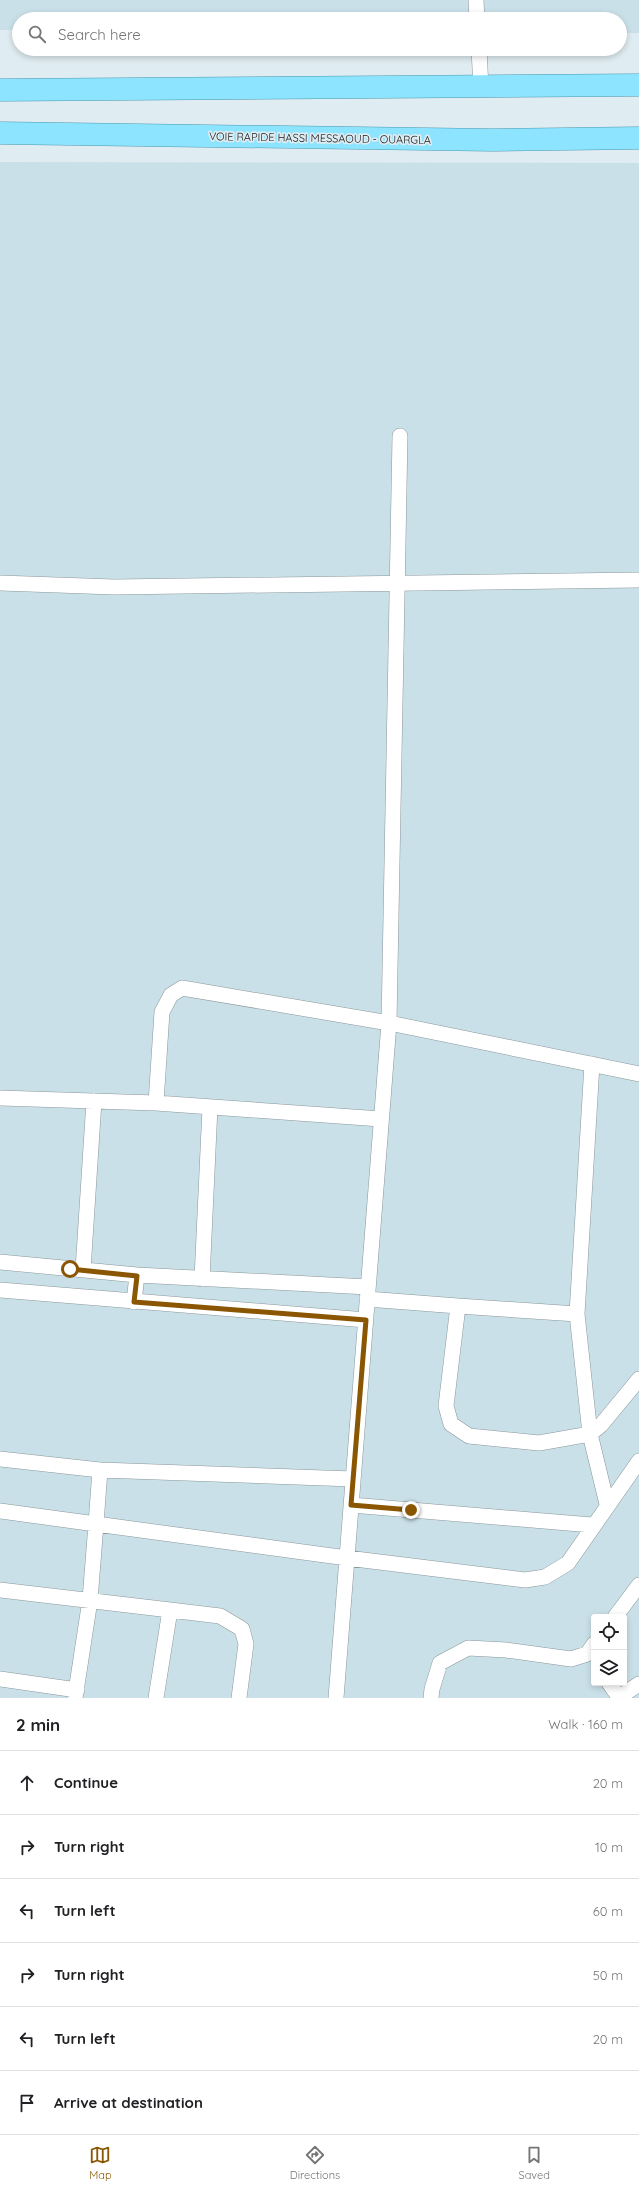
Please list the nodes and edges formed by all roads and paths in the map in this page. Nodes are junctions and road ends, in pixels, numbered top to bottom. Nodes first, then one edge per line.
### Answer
1 (476, 0) edge
2 (477, 12) edge
3 (479, 56) edge
4 (639, 85) edge
5 (481, 88) junction
6 (0, 90) edge
7 (0, 133) edge
8 (639, 138) edge
9 (400, 436) dead end
10 (639, 580) edge
11 (0, 583) edge
12 (397, 583) junction
13 (389, 1023) junction
14 (592, 1064) junction
15 (639, 1074) edge
16 (0, 1098) edge
17 (94, 1101) junction
18 (156, 1103) junction
19 (210, 1107) junction
20 (381, 1119) junction
21 (0, 1262) edge
22 (83, 1270) junction
23 (137, 1276) junction
24 (202, 1279) junction
25 (0, 1290) edge
26 (368, 1293) junction
27 (134, 1302) junction
28 (458, 1306) junction
29 (577, 1314) junction
30 (366, 1320) junction
31 (639, 1379) edge
32 (590, 1434) junction
33 (0, 1459) edge
34 (639, 1461) edge
35 (100, 1470) junction
36 (353, 1480) junction
37 (607, 1504) junction
38 (351, 1505) junction
39 (0, 1511) edge
40 (96, 1524) junction
41 (592, 1526) junction
42 (347, 1558) junction
43 (639, 1585) edge
44 (0, 1590) edge
45 (90, 1600) junction
46 (170, 1610) junction
47 (617, 1614) edge
48 (591, 1654) edge
49 (0, 1679) edge
50 (639, 1684) edge
51 (611, 1686) edge
52 (76, 1694) edge
53 (156, 1698) edge
54 (239, 1698) edge
55 (336, 1698) edge
56 (431, 1698) edge
57 (619, 1698) edge

1 - 2 lane
3 - 5 lane
4 - 5 highway
5 - 6 highway
7 - 8 highway, VOIE RAPIDE HASSI MESSAOUD - OUARGLA
9 - 12 lane
10 - 12 lane
11 - 12 lane
12 - 13 lane
13 - 14 lane
13 - 18 lane
13 - 20 lane
14 - 15 lane
14 - 29 lane
16 - 17 lane
17 - 18 lane
17 - 22 lane
18 - 19 lane
19 - 20 lane
19 - 24 lane
20 - 26 lane
21 - 22 lane
22 - 23 lane
23 - 24 lane
23 - 27 lane
24 - 26 lane
25 - 27 lane
26 - 28 lane
26 - 30 lane
27 - 30 lane
28 - 29 lane
28 - 32 lane
29 - 32 lane
30 - 36 lane
31 - 32 lane
32 - 37 lane
33 - 35 lane
34 - 37 lane
35 - 36 lane
35 - 40 lane
36 - 38 lane
37 - 41 lane
38 - 41 lane
38 - 42 lane
39 - 40 lane
40 - 42 lane
40 - 45 lane
41 - 42 lane
42 - 55 lane
43 - 47 lane
44 - 45 lane
45 - 46 lane
45 - 52 lane
46 - 53 lane
46 - 54 lane
48 - 56 lane
49 - 52 lane
50 - 57 lane
51 - 57 lane

